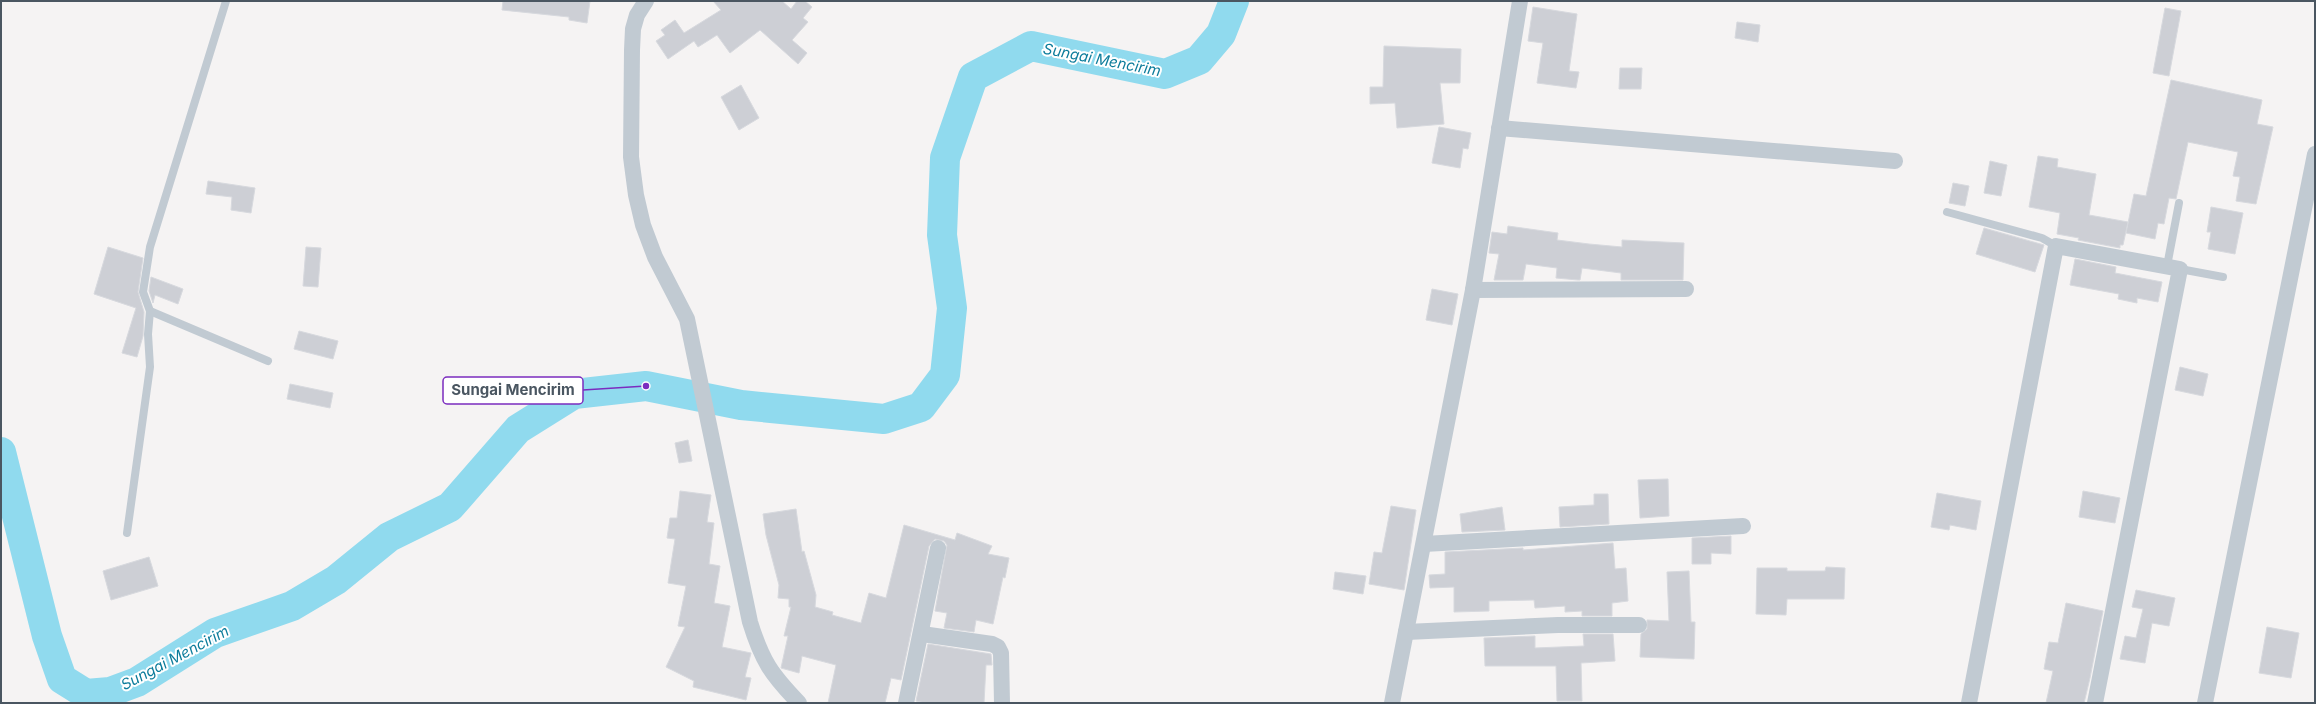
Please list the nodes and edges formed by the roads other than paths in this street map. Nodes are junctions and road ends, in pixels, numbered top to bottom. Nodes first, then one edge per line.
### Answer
1 (226, 1) edge
2 (646, 1) edge
3 (1520, 1) edge
4 (1499, 128) junction
5 (2315, 154) edge
6 (1895, 161) dead end
7 (2179, 203) dead end
8 (1947, 212) dead end
9 (2056, 246) junction
10 (2174, 268) junction
11 (2223, 276) dead end
12 (1686, 289) dead end
13 (1473, 290) junction
14 (150, 311) junction
15 (268, 361) dead end
16 (1743, 526) dead end
17 (127, 533) dead end
18 (1424, 544) junction
19 (938, 548) dead end
20 (1639, 625) dead end
21 (1406, 632) junction
22 (922, 634) junction
23 (799, 703) edge
24 (906, 703) edge
25 (1002, 703) edge
26 (1392, 703) edge
27 (1969, 703) edge
28 (2095, 703) edge
29 (2205, 703) edge

1 - 14 lane
2 - 23 street
3 - 4 street
4 - 6 street
4 - 13 street
5 - 29 street
7 - 10 lane
8 - 9 lane
9 - 10 street
9 - 27 street
10 - 11 lane
10 - 28 street
12 - 13 street
13 - 18 street
14 - 15 lane
14 - 17 lane
16 - 18 street
18 - 21 street
19 - 22 street
20 - 21 street
21 - 26 street
22 - 24 street
22 - 25 street

